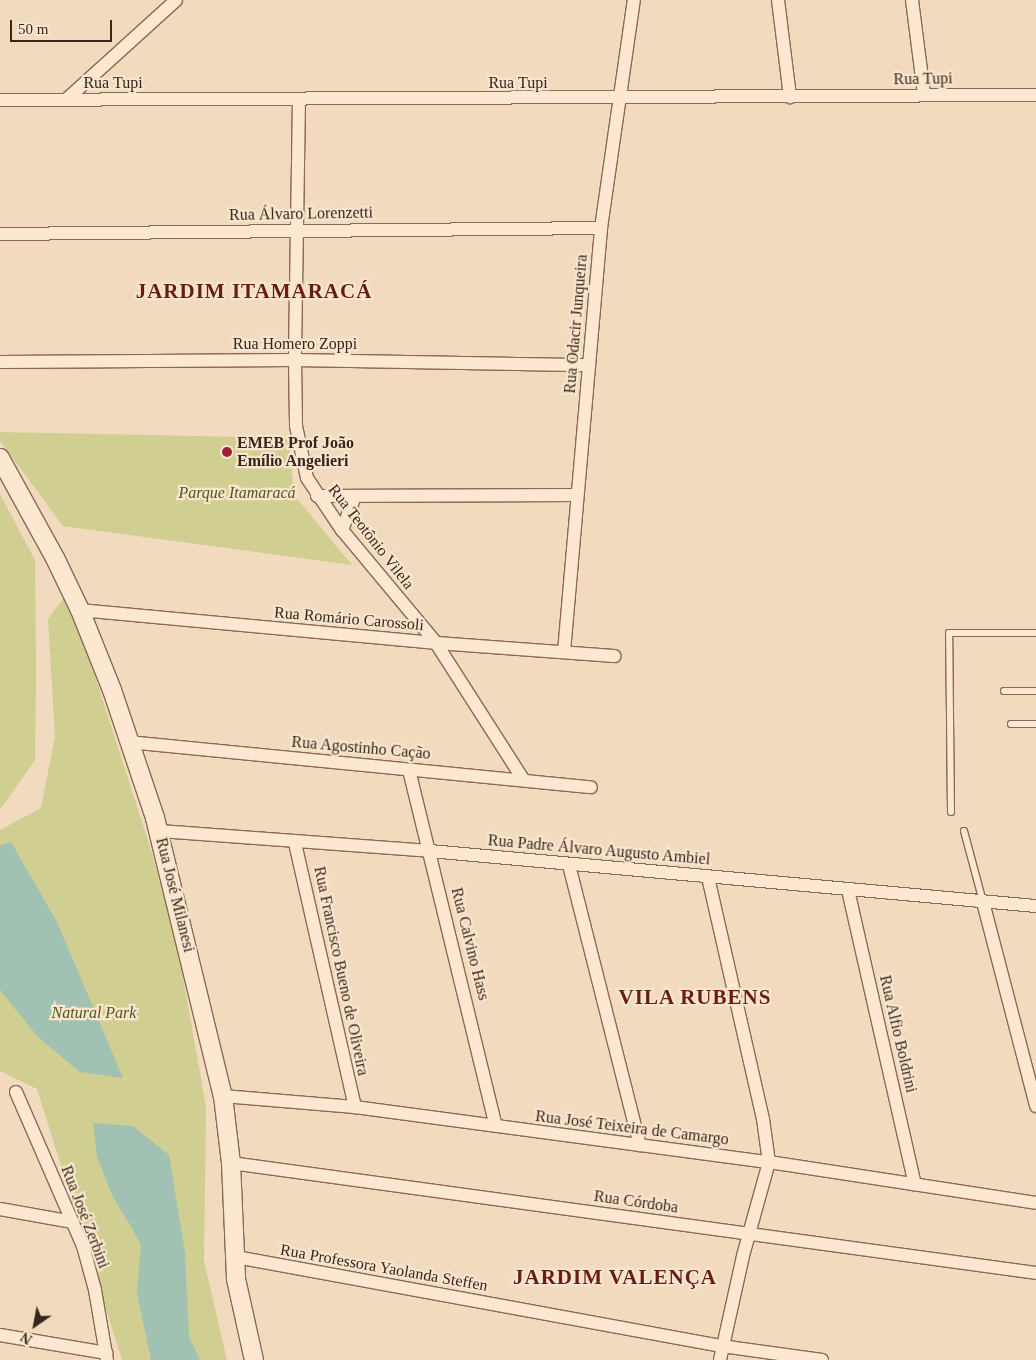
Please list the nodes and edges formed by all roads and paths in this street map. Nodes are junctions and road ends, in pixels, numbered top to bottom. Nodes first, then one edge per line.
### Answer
1 (176, 0) edge
2 (634, 0) edge
3 (778, 0) edge
4 (912, 0) edge
5 (924, 94) junction
6 (1036, 95) edge
7 (619, 98) junction
8 (790, 98) junction
9 (67, 99) junction
10 (0, 100) edge
11 (299, 100) junction
12 (601, 228) junction
13 (296, 230) junction
14 (0, 234) edge
15 (295, 360) junction
16 (0, 362) edge
17 (589, 365) junction
18 (0, 458) edge
19 (576, 495) junction
20 (316, 496) junction
21 (355, 496) junction
22 (342, 530) junction
23 (80, 610) junction
24 (1036, 633) edge
25 (436, 643) junction
26 (564, 652) junction
27 (615, 656) dead end
28 (1004, 691) dead end
29 (1036, 691) edge
30 (1011, 724) dead end
31 (1036, 724) edge
32 (129, 742) junction
33 (409, 770) junction
34 (523, 779) junction
35 (591, 787) dead end
36 (951, 812) dead end
37 (159, 831) junction
38 (964, 831) dead end
39 (295, 842) junction
40 (430, 851) junction
41 (570, 865) junction
42 (708, 877) junction
43 (848, 890) junction
44 (983, 902) junction
45 (1036, 906) edge
46 (16, 1092) dead end
47 (223, 1096) junction
48 (1036, 1106) edge
49 (355, 1108) junction
50 (496, 1126) junction
51 (640, 1146) junction
52 (769, 1162) junction
53 (231, 1163) junction
54 (915, 1184) junction
55 (1036, 1203) edge
56 (0, 1209) edge
57 (73, 1222) junction
58 (749, 1233) junction
59 (236, 1257) junction
60 (1036, 1273) edge
61 (0, 1335) edge
62 (722, 1346) junction
63 (106, 1356) edge
64 (254, 1360) edge
65 (720, 1360) edge
66 (822, 1360) edge

1 - 9 street
2 - 7 street, Rua Odacir Junqueira
3 - 8 street
4 - 5 street
5 - 6 street, Rua Tupi
5 - 8 street, Rua Tupi
7 - 8 street, Rua Tupi
7 - 11 street, Rua Tupi
7 - 12 street, Rua Odacir Junqueira
9 - 10 street, Rua Tupi
9 - 11 street, Rua Tupi
11 - 13 street, Rua Teotônio Vilela
12 - 13 street, Rua Álvaro Lorenzetti
12 - 17 street, Rua Odacir Junqueira
13 - 14 street, Rua Álvaro Lorenzetti
13 - 15 street, Rua Teotônio Vilela
15 - 16 street, Rua Homero Zoppi
15 - 17 street, Rua Homero Zoppi
15 - 20 street, Rua Teotônio Vilela
17 - 19 street, Rua Odacir Junqueira
18 - 23 street, Rua José Milanesi
19 - 21 street
19 - 26 street, Rua Odacir Junqueira
20 - 21 street
20 - 22 street, Rua Teotônio Vilela
21 - 22 street
22 - 25 street, Rua Teotônio Vilela
23 - 25 street, Rua Romário Carossoli
23 - 32 street, Rua José Milanesi
24 - 36 lane
25 - 26 street, Rua Romário Carossoli
25 - 34 street, Rua Teotônio Vilela
26 - 27 street, Rua Romário Carossoli
28 - 29 lane
30 - 31 lane
32 - 33 street, Rua Agostinho Cação
32 - 37 street, Rua José Milanesi
33 - 34 street, Rua Agostinho Cação
33 - 40 street, Rua Calvino Hass
34 - 35 street, Rua Agostinho Cação
37 - 39 street, Rua Padre Álvaro Augusto Ambiel
37 - 47 street, Rua José Milanesi
38 - 44 lane
39 - 40 street, Rua Padre Álvaro Augusto Ambiel
39 - 49 street, Rua Francisco Bueno de Oliveira
40 - 41 street, Rua Padre Álvaro Augusto Ambiel
40 - 50 street, Rua Calvino Hass
41 - 42 street, Rua Padre Álvaro Augusto Ambiel
41 - 51 street
42 - 43 street, Rua Padre Álvaro Augusto Ambiel
42 - 52 street
43 - 44 street, Rua Padre Álvaro Augusto Ambiel
43 - 54 street, Rua Alfio Boldrini
44 - 45 street, Rua Padre Álvaro Augusto Ambiel
44 - 48 street
46 - 57 street, Rua José Zerbini
47 - 49 street, Rua José Teixeira de Camargo
47 - 53 street, Rua José Milanesi
49 - 50 street, Rua José Teixeira de Camargo
50 - 51 street, Rua José Teixeira de Camargo
51 - 52 street, Rua José Teixeira de Camargo
52 - 54 street, Rua José Teixeira de Camargo
52 - 58 street
53 - 58 street, Rua Córdoba
53 - 59 street, Rua José Milanesi
54 - 55 street, Rua José Teixeira de Camargo
56 - 57 street
57 - 63 street, Rua José Zerbini
58 - 60 street, Rua Córdoba
58 - 62 street
59 - 62 street, Rua Professora Yaolanda Steffen
59 - 64 street, Rua José Milanesi
61 - 63 street
62 - 65 street
62 - 66 street, Rua Professora Yaolanda Steffen

